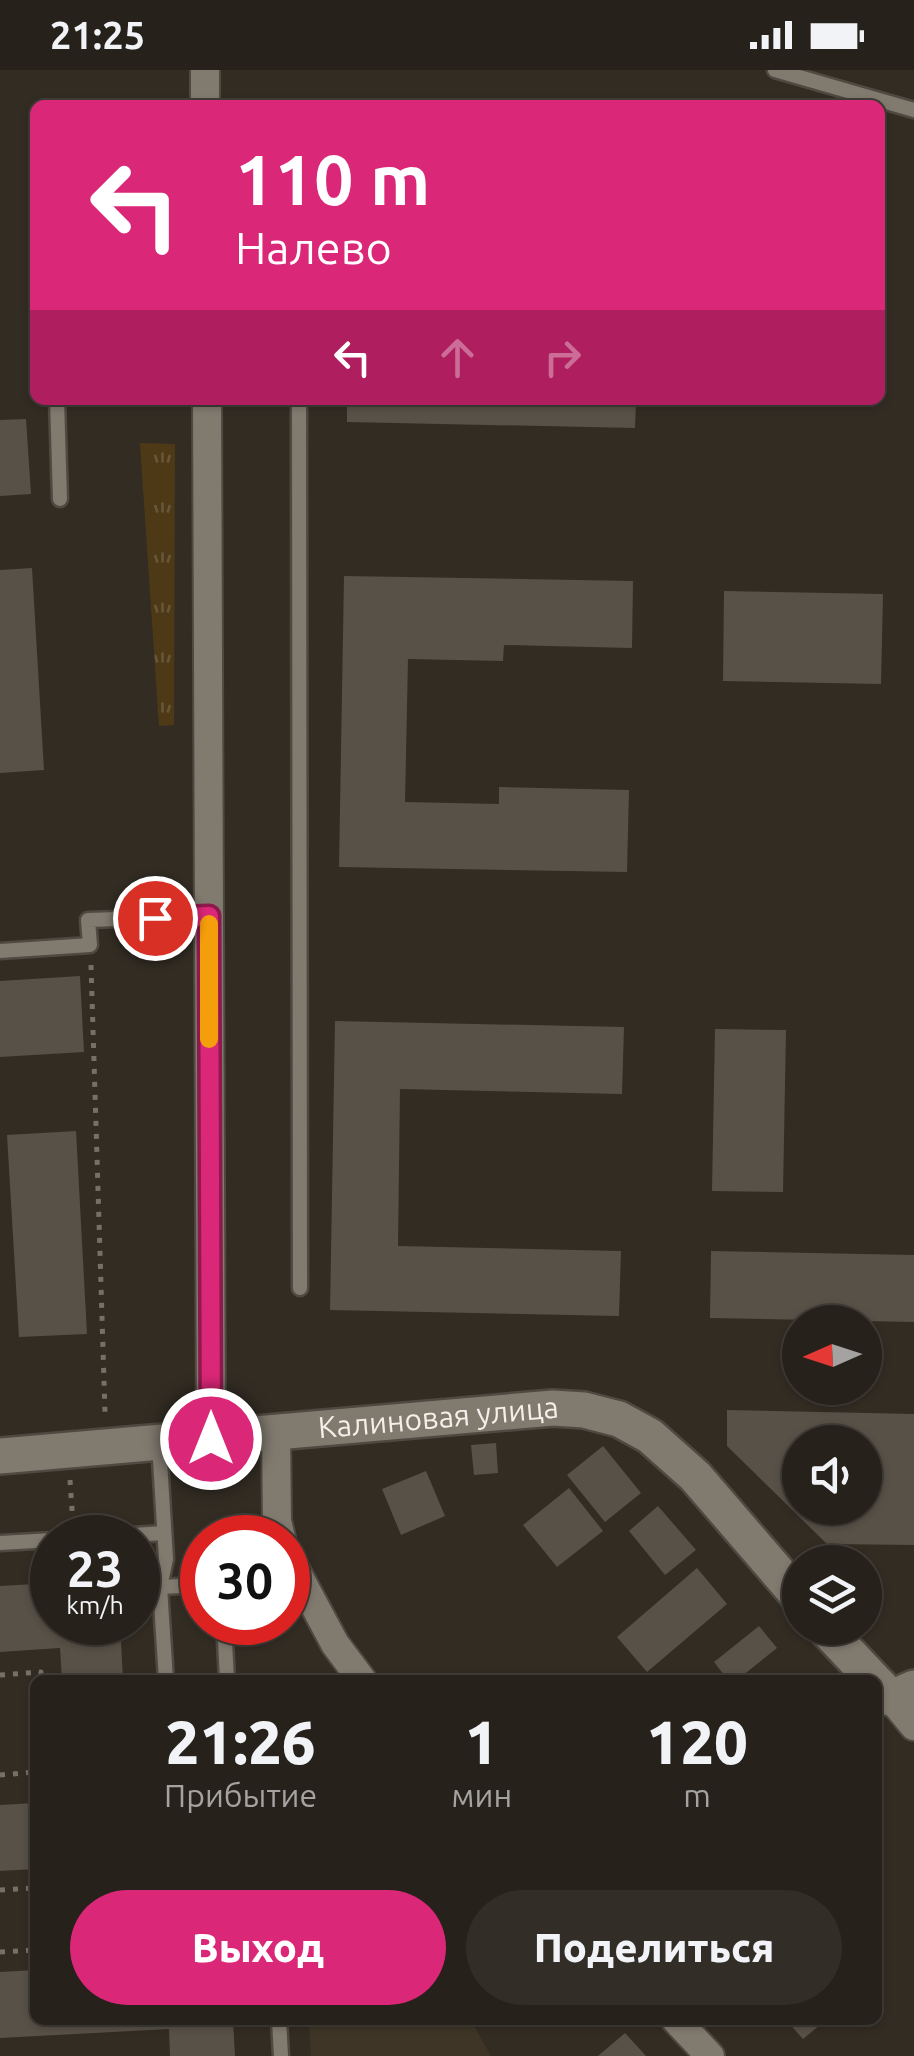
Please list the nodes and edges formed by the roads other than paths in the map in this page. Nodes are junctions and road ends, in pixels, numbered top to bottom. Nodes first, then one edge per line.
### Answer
1 (205, 70) edge
2 (774, 70) edge
3 (206, 100) edge
4 (879, 100) edge
5 (885, 102) edge
6 (914, 110) edge
7 (57, 405) edge
8 (206, 405) edge
9 (299, 405) edge
10 (60, 499) dead end
11 (209, 916) junction
12 (0, 951) edge
13 (300, 1288) dead end
14 (276, 1434) junction
15 (211, 1439) junction
16 (159, 1444) junction
17 (0, 1456) edge
18 (277, 1515) edge
19 (160, 1533) edge
20 (164, 1533) junction
21 (30, 1541) edge
22 (0, 1543) edge
23 (782, 1577) edge
24 (180, 1586) edge
25 (160, 1587) junction
26 (310, 1598) edge
27 (226, 1645) edge
28 (844, 1645) edge
29 (166, 1675) edge
30 (228, 1675) edge
31 (358, 1675) edge
32 (876, 1675) edge
33 (889, 1687) edge
34 (914, 1726) edge
35 (279, 2025) edge
36 (681, 2025) edge
37 (281, 2056) edge
38 (710, 2056) edge

1 - 3 street
2 - 4 lane
5 - 6 lane
7 - 10 lane
8 - 11 street
9 - 13 lane
11 - 12 lane
11 - 15 street
14 - 15 street, Калиновая улица
14 - 18 street
14 - 23 street, Калиновая улица
15 - 16 street, Калиновая улица
16 - 17 street, Калиновая улица
16 - 20 lane
19 - 20 lane
20 - 25 lane
21 - 22 lane
24 - 25 lane
25 - 29 lane
26 - 31 street
27 - 30 lane
28 - 32 street
33 - 34 street
35 - 37 lane
36 - 38 street

